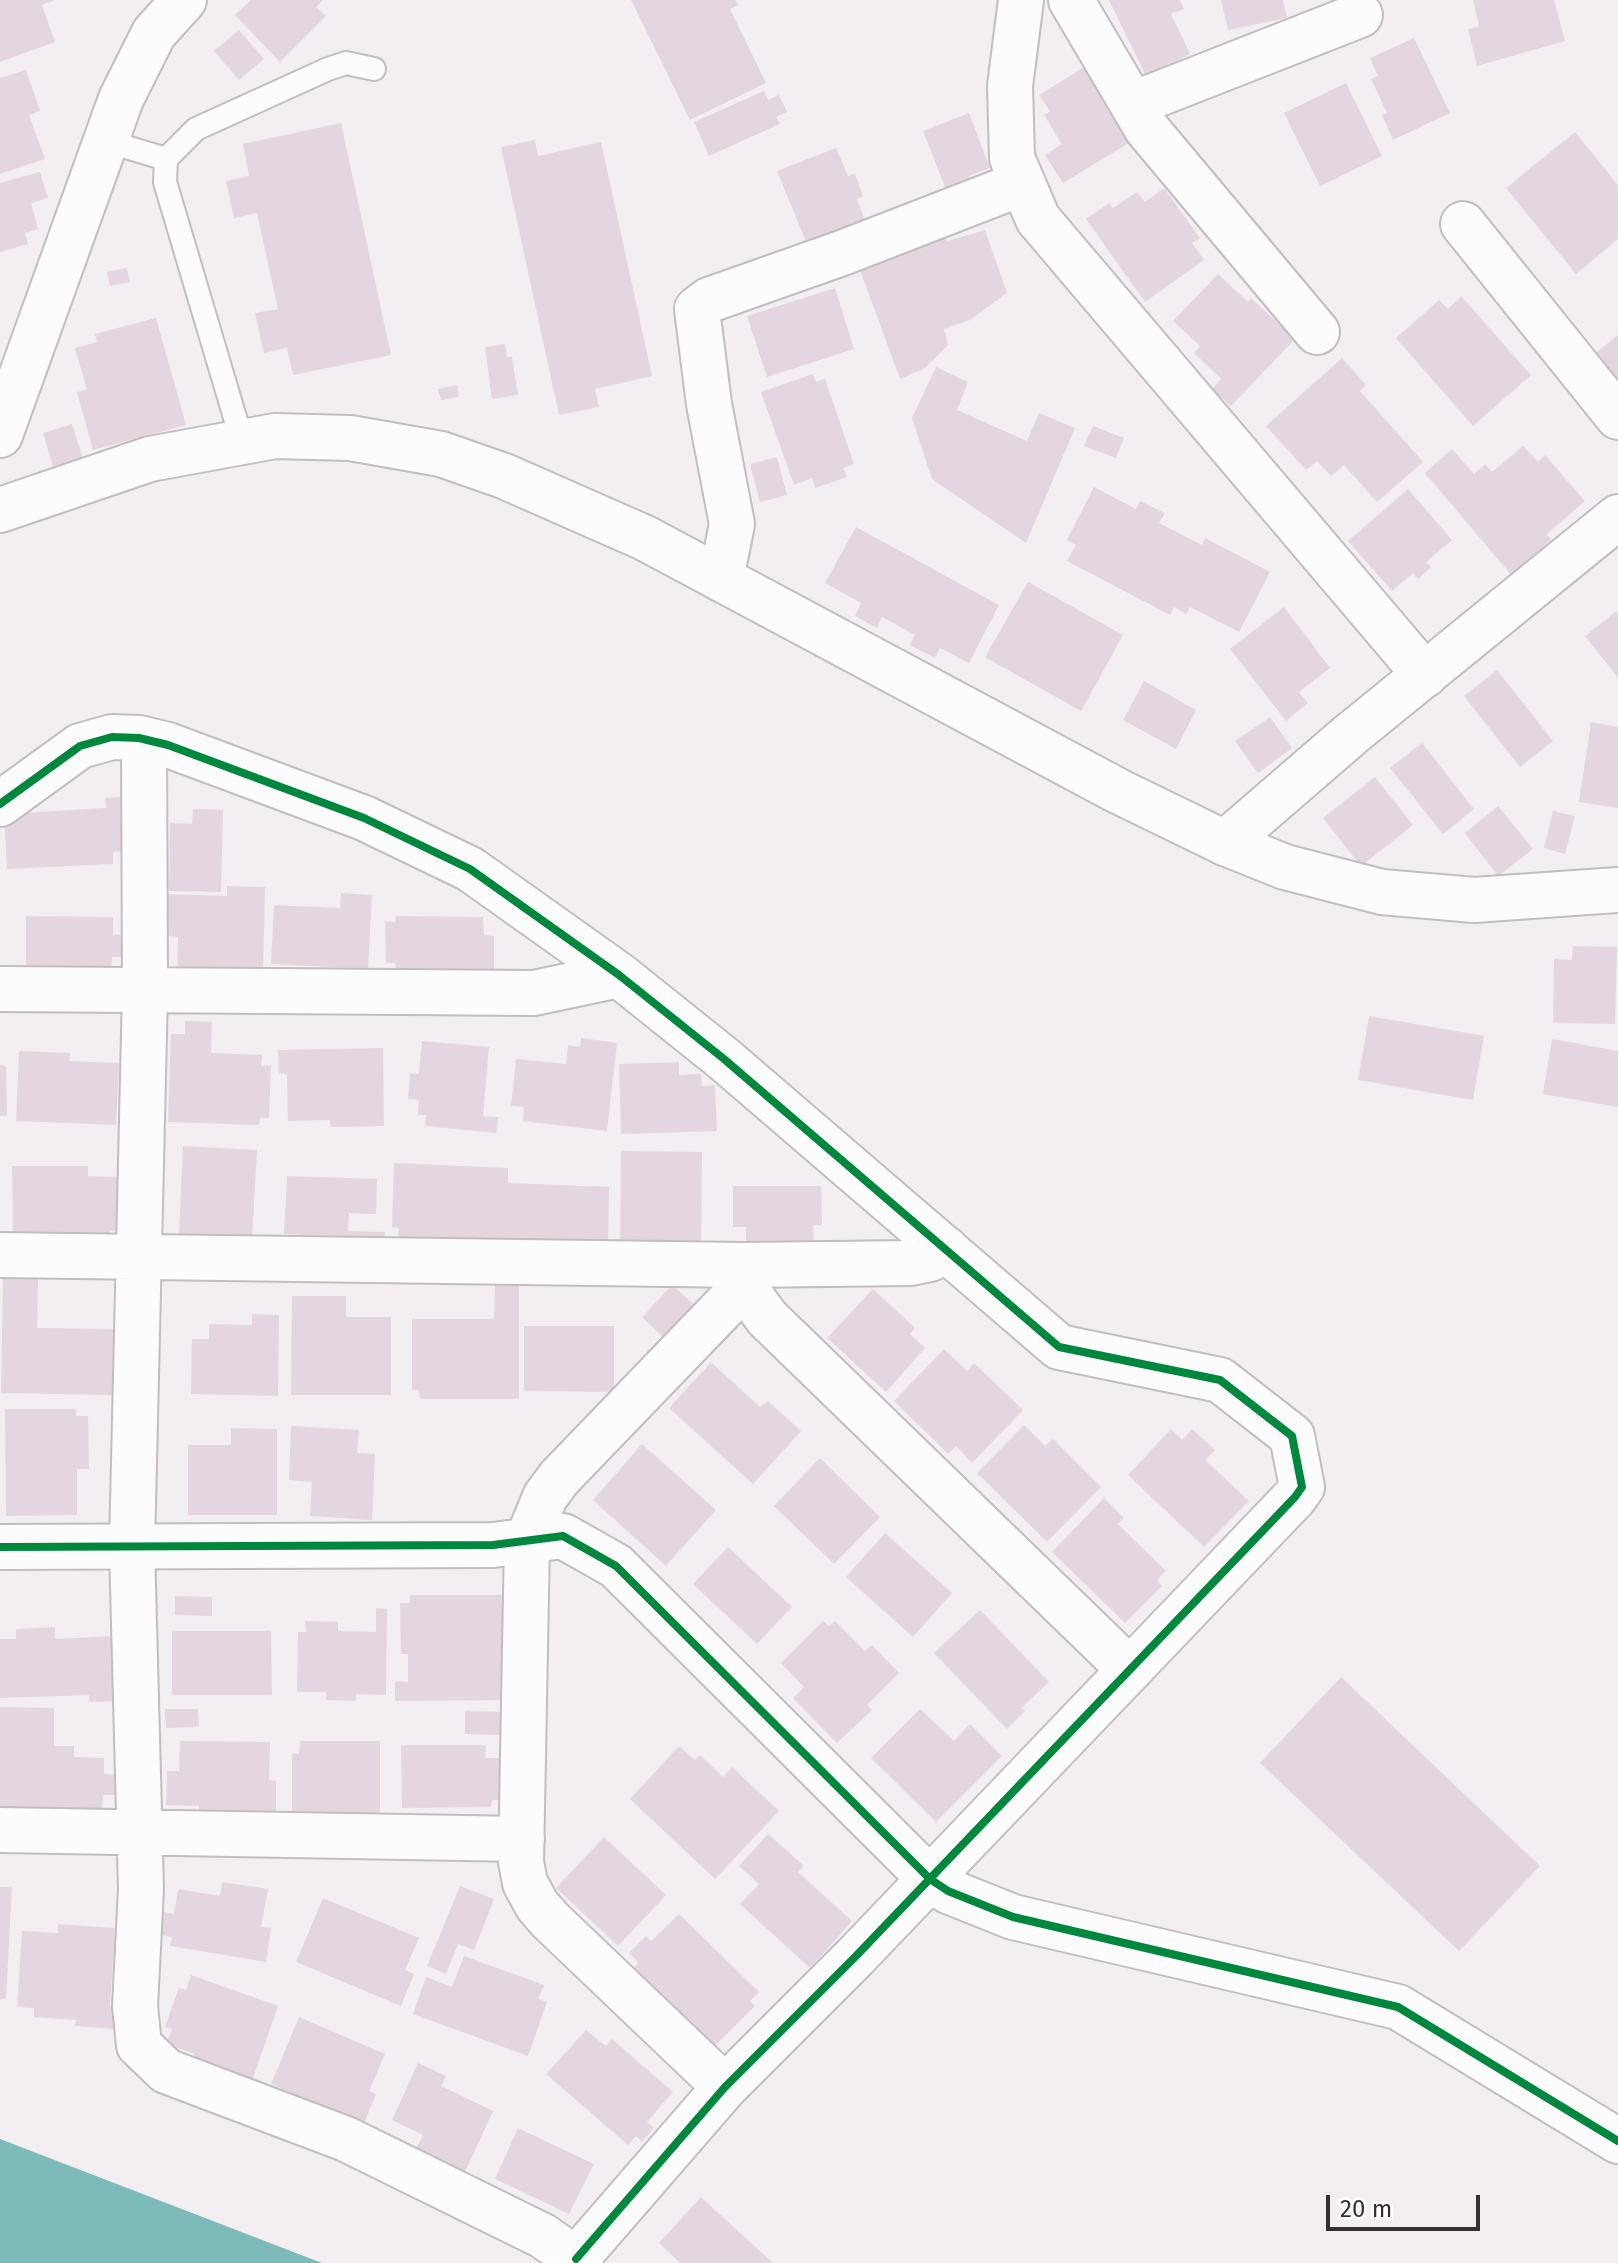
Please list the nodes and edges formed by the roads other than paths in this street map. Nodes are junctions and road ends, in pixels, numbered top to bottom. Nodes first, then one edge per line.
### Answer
1 (1021, 0) edge
2 (1071, 0) edge
3 (183, 1) edge
4 (1360, 15) dead end
5 (374, 69) dead end
6 (1133, 104) junction
7 (106, 141) junction
8 (166, 159) junction
9 (1020, 184) junction
10 (1463, 224) dead end
11 (1317, 332) dead end
12 (1618, 417) edge
13 (0, 435) edge
14 (242, 441) junction
15 (0, 510) edge
16 (1618, 517) edge
17 (721, 579) junction
18 (1425, 675) junction
19 (144, 739) junction
20 (0, 804) edge
21 (1225, 843) junction
22 (1618, 890) edge
23 (619, 975) junction
24 (0, 989) edge
25 (145, 991) junction
26 (946, 1249) junction
27 (0, 1255) edge
28 (139, 1257) junction
29 (744, 1275) junction
30 (527, 1541) junction
31 (0, 1547) edge
32 (132, 1547) junction
33 (1130, 1670) junction
34 (0, 1830) edge
35 (137, 1832) junction
36 (522, 1839) junction
37 (930, 1879) junction
38 (725, 2087) junction
39 (1618, 2141) edge
40 (578, 2261) edge

1 - 9 street
2 - 6 street
3 - 7 street
4 - 6 street
5 - 8 lane
6 - 11 street
7 - 8 lane
7 - 13 street
8 - 14 lane
9 - 17 street
9 - 18 street
10 - 12 street
14 - 15 street
14 - 17 street
16 - 18 street
17 - 21 street
18 - 21 street
19 - 20 street
19 - 23 street
19 - 25 street
21 - 22 street
23 - 25 street
23 - 26 street
24 - 25 street
25 - 28 street
26 - 29 street
26 - 33 street
27 - 28 street
28 - 29 street
28 - 32 street
29 - 30 street
29 - 33 street
30 - 32 street
30 - 36 street
30 - 37 street
31 - 32 street
32 - 35 street
33 - 37 street
34 - 35 street
35 - 36 street
35 - 40 street
36 - 38 street
37 - 38 street
37 - 39 street
38 - 40 street

